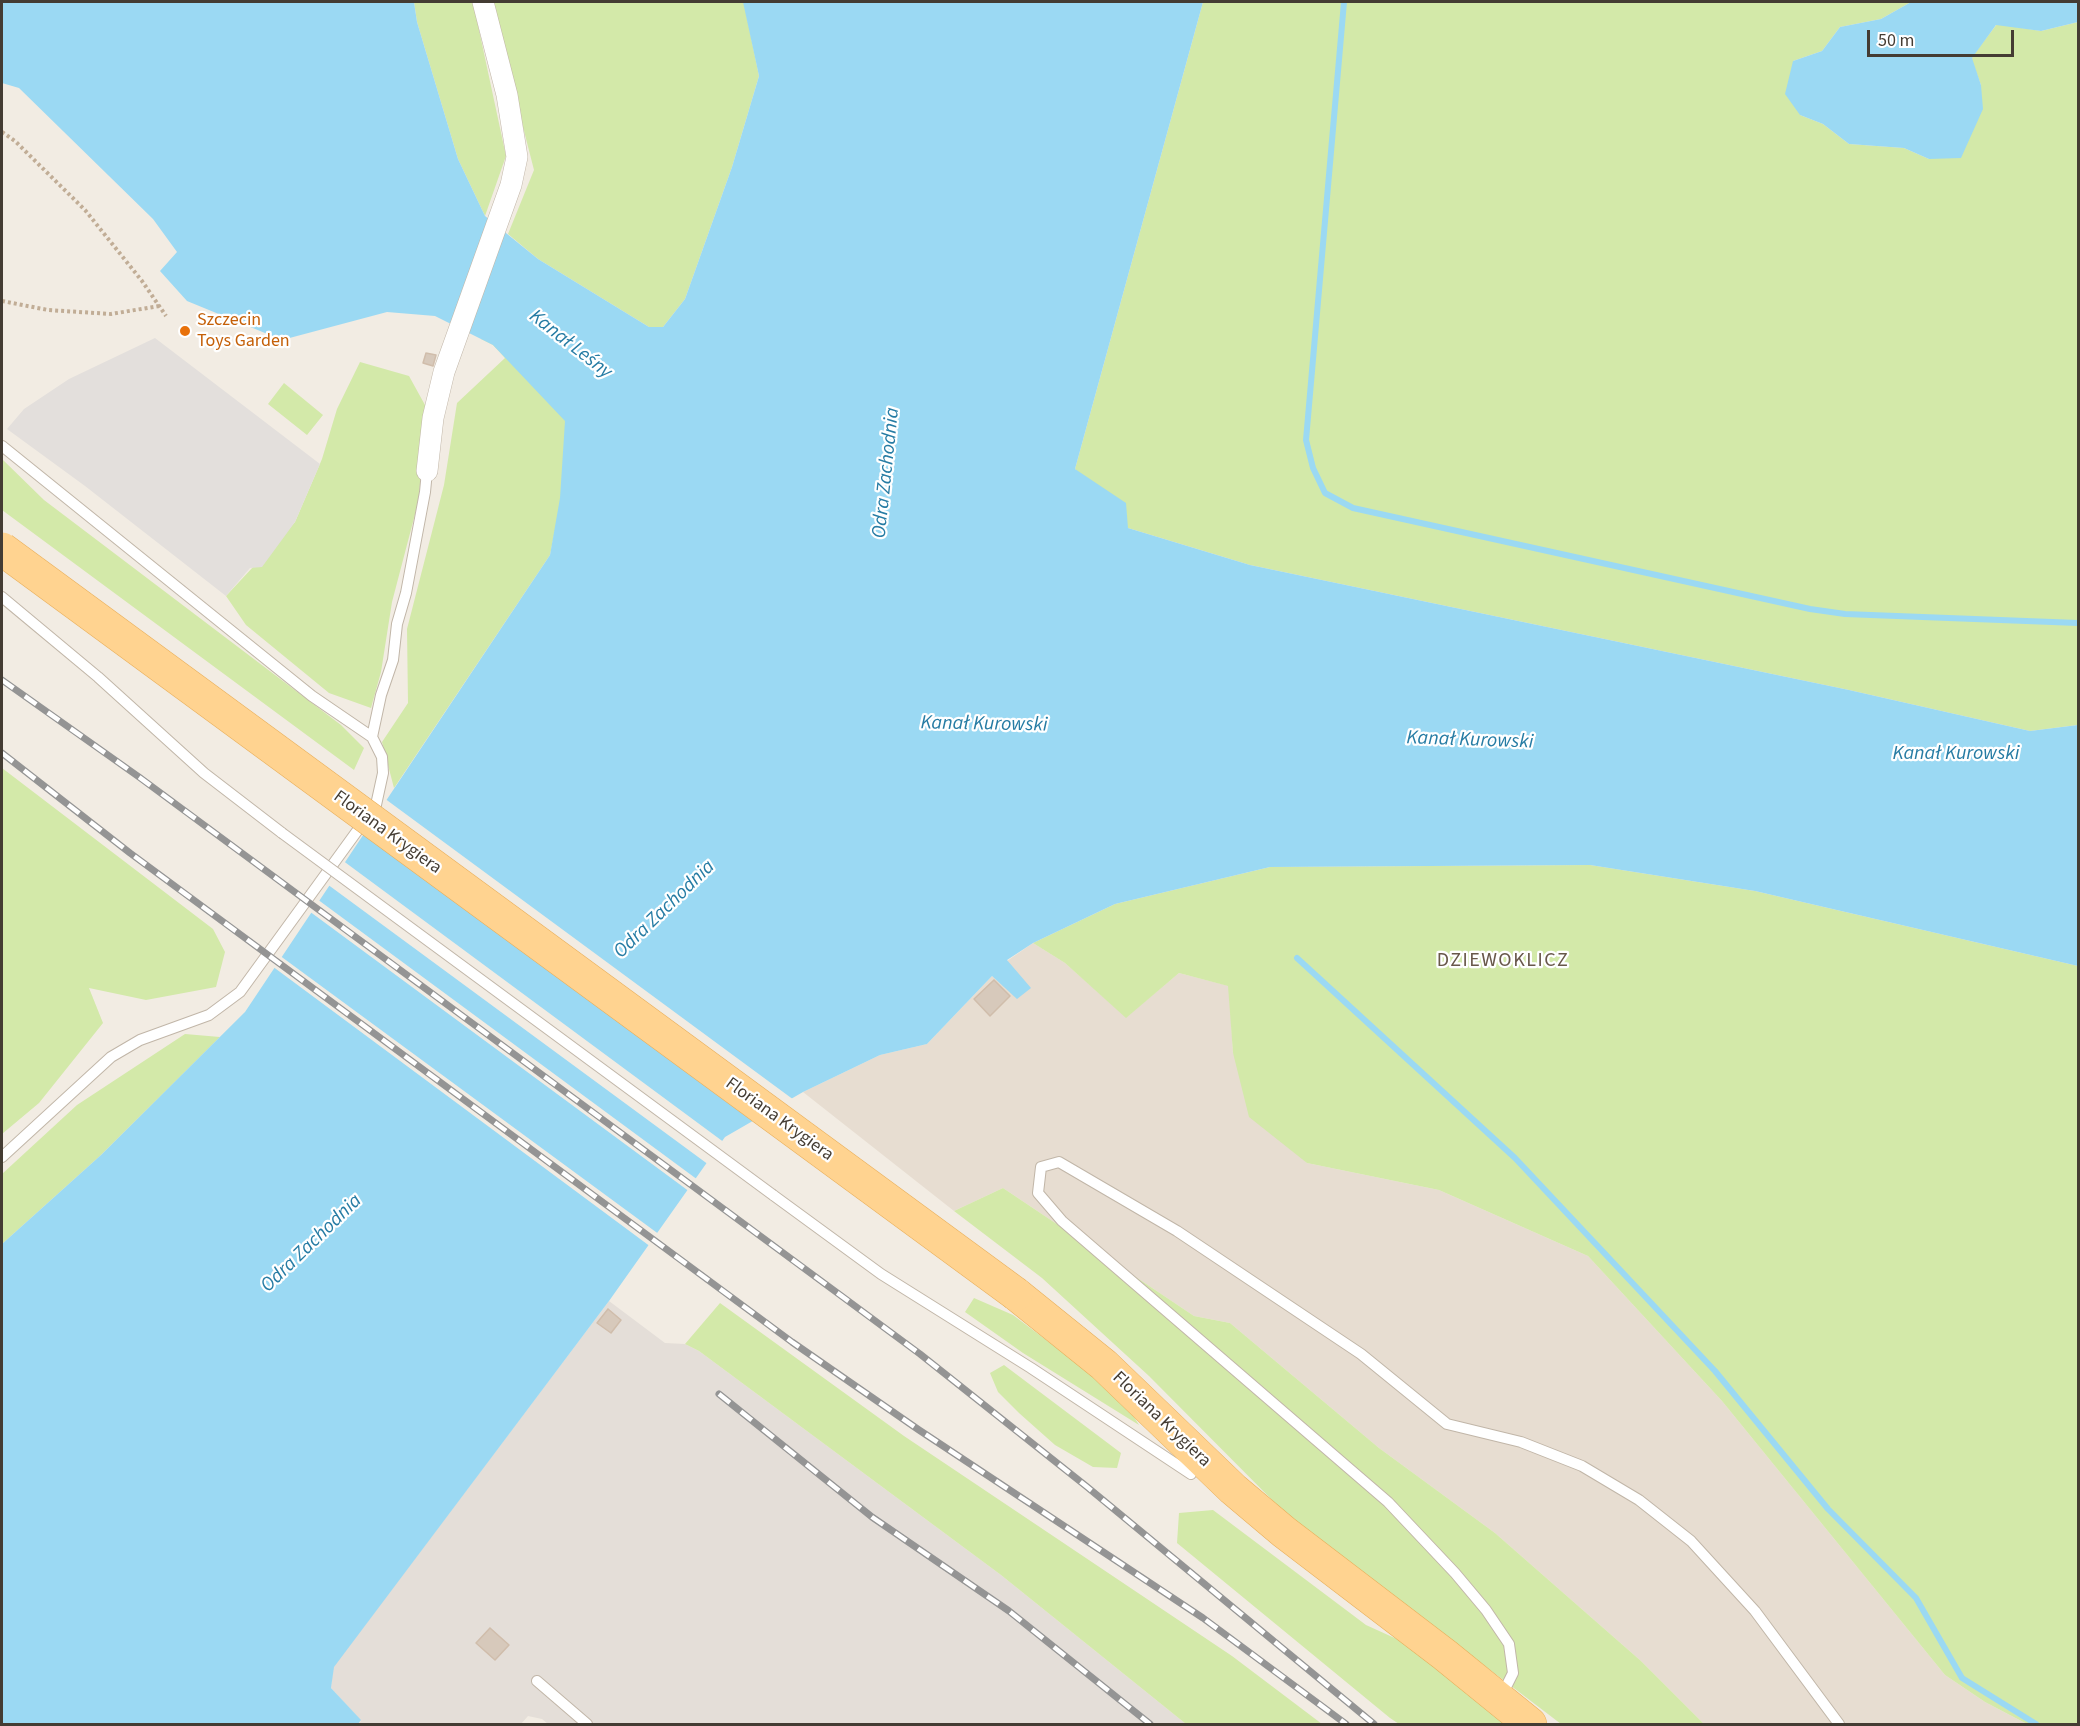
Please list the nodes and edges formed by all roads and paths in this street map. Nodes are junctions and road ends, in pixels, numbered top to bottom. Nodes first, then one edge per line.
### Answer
1 (483, 2) edge
2 (2, 132) edge
3 (2, 301) edge
4 (159, 306) junction
5 (166, 316) dead end
6 (2, 446) edge
7 (427, 471) joint
8 (2, 549) edge
9 (2, 597) edge
10 (372, 737) junction
11 (2, 1157) edge
12 (1191, 1474) dead end
13 (537, 1681) dead end
14 (1499, 1699) junction
15 (587, 1725) edge
16 (1530, 1725) edge
17 (1839, 1725) edge

1 - 7 street
2 - 4 path
3 - 4 path
4 - 5 path
6 - 10 lane
7 - 10 lane
8 - 14 main road, Floriana Krygiera, bridge
9 - 12 lane, Floriana Krygiera, bridge
10 - 11 lane
13 - 15 lane
14 - 16 main road, Floriana Krygiera
14 - 17 lane

